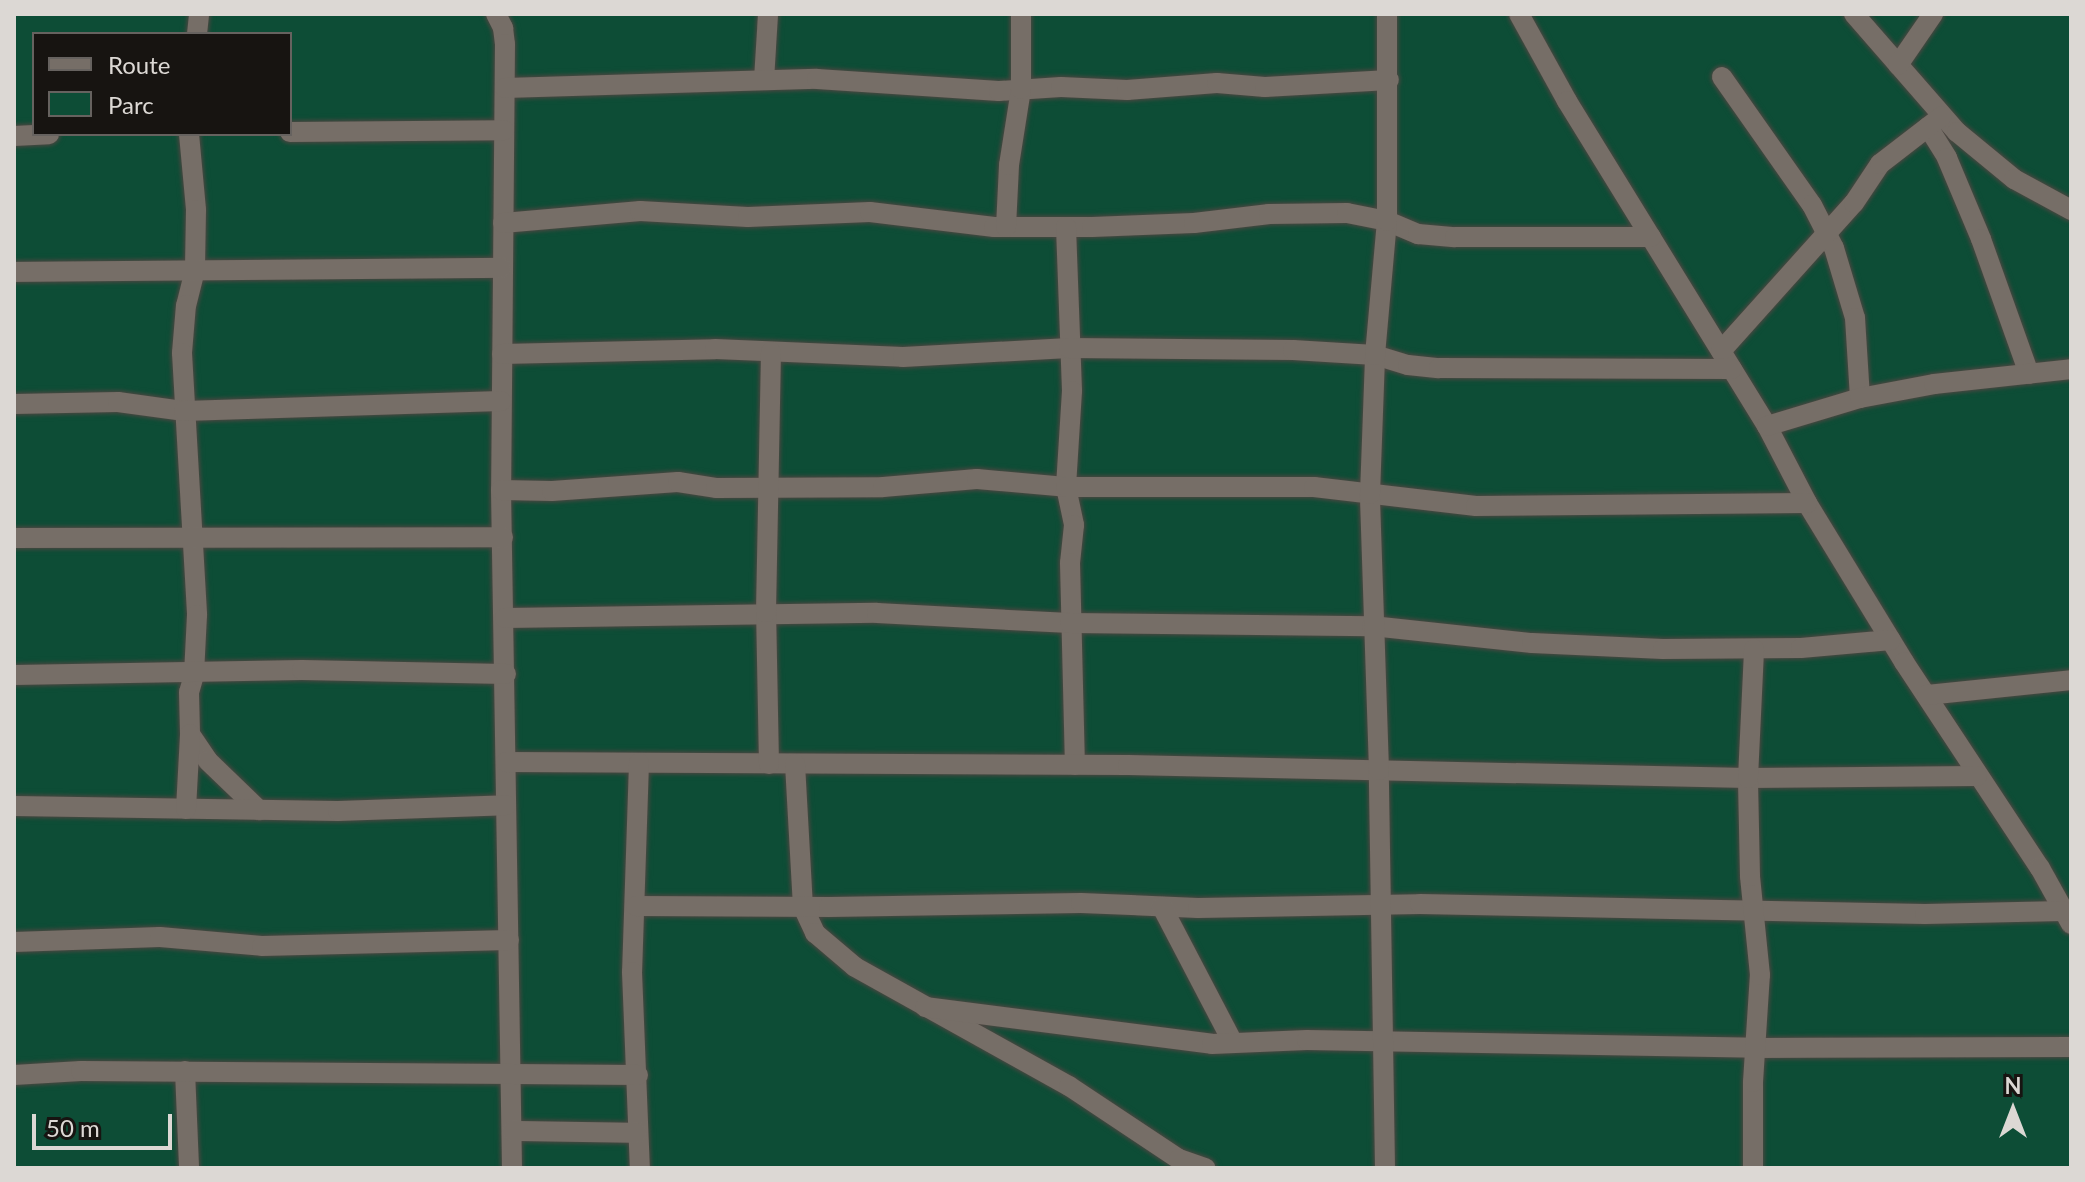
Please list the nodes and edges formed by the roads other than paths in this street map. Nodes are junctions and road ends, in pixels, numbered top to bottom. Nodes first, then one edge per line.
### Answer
1 (496, 14) edge
2 (768, 14) edge
3 (1021, 14) edge
4 (1387, 14) edge
5 (1519, 14) edge
6 (1854, 14) edge
7 (1933, 14) edge
8 (1898, 65) junction
9 (1722, 77) dead end
10 (764, 80) junction
11 (1389, 80) junction
12 (505, 88) junction
13 (1021, 89) junction
14 (1935, 122) junction
15 (504, 130) junction
16 (292, 132) edge
17 (189, 136) edge
18 (2071, 210) edge
19 (1387, 221) junction
20 (503, 223) junction
21 (1006, 227) junction
22 (1066, 227) junction
23 (1826, 233) junction
24 (1651, 237) junction
25 (501, 268) junction
26 (195, 270) junction
27 (14, 272) edge
28 (1069, 348) junction
29 (1721, 351) junction
30 (771, 352) junction
31 (502, 354) junction
32 (1375, 355) junction
33 (1732, 369) junction
34 (2071, 369) edge
35 (2029, 374) junction
36 (1860, 398) junction
37 (501, 401) junction
38 (14, 404) edge
39 (184, 411) junction
40 (1767, 426) junction
41 (1066, 487) junction
42 (770, 489) junction
43 (501, 490) junction
44 (1370, 494) junction
45 (1807, 503) junction
46 (192, 536) junction
47 (503, 537) junction
48 (14, 538) edge
49 (766, 612) junction
50 (505, 618) junction
51 (1070, 623) junction
52 (1372, 626) junction
53 (1891, 640) junction
54 (1754, 649) junction
55 (506, 674) junction
56 (14, 675) edge
57 (194, 675) junction
58 (2071, 680) edge
59 (1927, 695) junction
60 (190, 734) junction
61 (506, 762) junction
62 (639, 763) junction
63 (769, 764) junction
64 (795, 764) junction
65 (1075, 765) junction
66 (1379, 770) junction
67 (1977, 776) junction
68 (1748, 778) junction
69 (506, 805) junction
70 (14, 806) edge
71 (186, 809) junction
72 (259, 810) junction
73 (636, 906) junction
74 (803, 907) junction
75 (1162, 907) junction
76 (1381, 907) junction
77 (1753, 909) junction
78 (2067, 918) edge
79 (509, 940) junction
80 (14, 942) edge
81 (925, 1007) junction
82 (1383, 1042) junction
83 (1233, 1043) junction
84 (2071, 1047) edge
85 (1757, 1048) junction
86 (185, 1071) junction
87 (511, 1074) junction
88 (14, 1075) edge
89 (638, 1075) junction
90 (512, 1131) junction
91 (637, 1133) junction
92 (189, 1168) edge
93 (512, 1168) edge
94 (640, 1168) edge
95 (1205, 1168) edge
96 (1385, 1168) edge
97 (1753, 1168) edge

1 - 12 street
2 - 10 street
3 - 13 street
4 - 11 street
5 - 24 street
6 - 8 street
7 - 8 street
8 - 14 street
9 - 23 street
10 - 12 street
10 - 13 street
11 - 13 street
11 - 19 street
12 - 15 street
13 - 21 street
14 - 18 street
14 - 23 street
14 - 35 street
15 - 16 street
15 - 20 street
17 - 26 street
19 - 22 street
19 - 24 street
19 - 32 street
20 - 21 street
20 - 25 street
21 - 22 street
22 - 28 street
23 - 29 street
23 - 36 street
24 - 29 street
25 - 26 street
25 - 31 street
26 - 27 street
26 - 39 street
28 - 30 street
28 - 32 street
28 - 41 street
29 - 33 street
30 - 31 street
30 - 42 street
31 - 37 street
32 - 33 street
32 - 44 street
33 - 40 street
34 - 35 street
35 - 36 street
36 - 40 street
37 - 39 street
37 - 43 street
38 - 39 street
39 - 46 street
40 - 45 street
41 - 42 street
41 - 44 street
41 - 51 street
42 - 43 street
42 - 49 street
43 - 47 street
44 - 45 street
44 - 52 street
45 - 53 street
46 - 47 street
46 - 48 street
46 - 57 street
47 - 50 street
49 - 50 street
49 - 51 street
49 - 63 street
50 - 55 street
51 - 52 street
51 - 65 street
52 - 54 street
52 - 66 street
53 - 54 street
53 - 59 street
54 - 68 street
55 - 57 street
55 - 61 street
56 - 57 street
57 - 60 street
58 - 59 street
59 - 67 street
60 - 71 street
60 - 72 street
61 - 62 street
61 - 69 street
62 - 63 street
62 - 73 street
63 - 64 street
64 - 65 street
64 - 74 street
65 - 66 street
66 - 68 street
66 - 76 street
67 - 68 street
67 - 78 street
68 - 77 street
69 - 72 street
69 - 79 street
70 - 71 street
71 - 72 street
73 - 74 street
73 - 89 street
74 - 75 street
74 - 81 street
75 - 76 street
75 - 83 street
76 - 77 street
76 - 82 street
77 - 78 street
77 - 85 street
79 - 80 street
79 - 87 street
81 - 83 street
81 - 95 street
82 - 83 street
82 - 85 street
82 - 96 street
84 - 85 street
85 - 97 street
86 - 87 street
86 - 88 street
86 - 92 street
87 - 89 street
87 - 90 street
89 - 91 street
90 - 91 street
90 - 93 street
91 - 94 street

